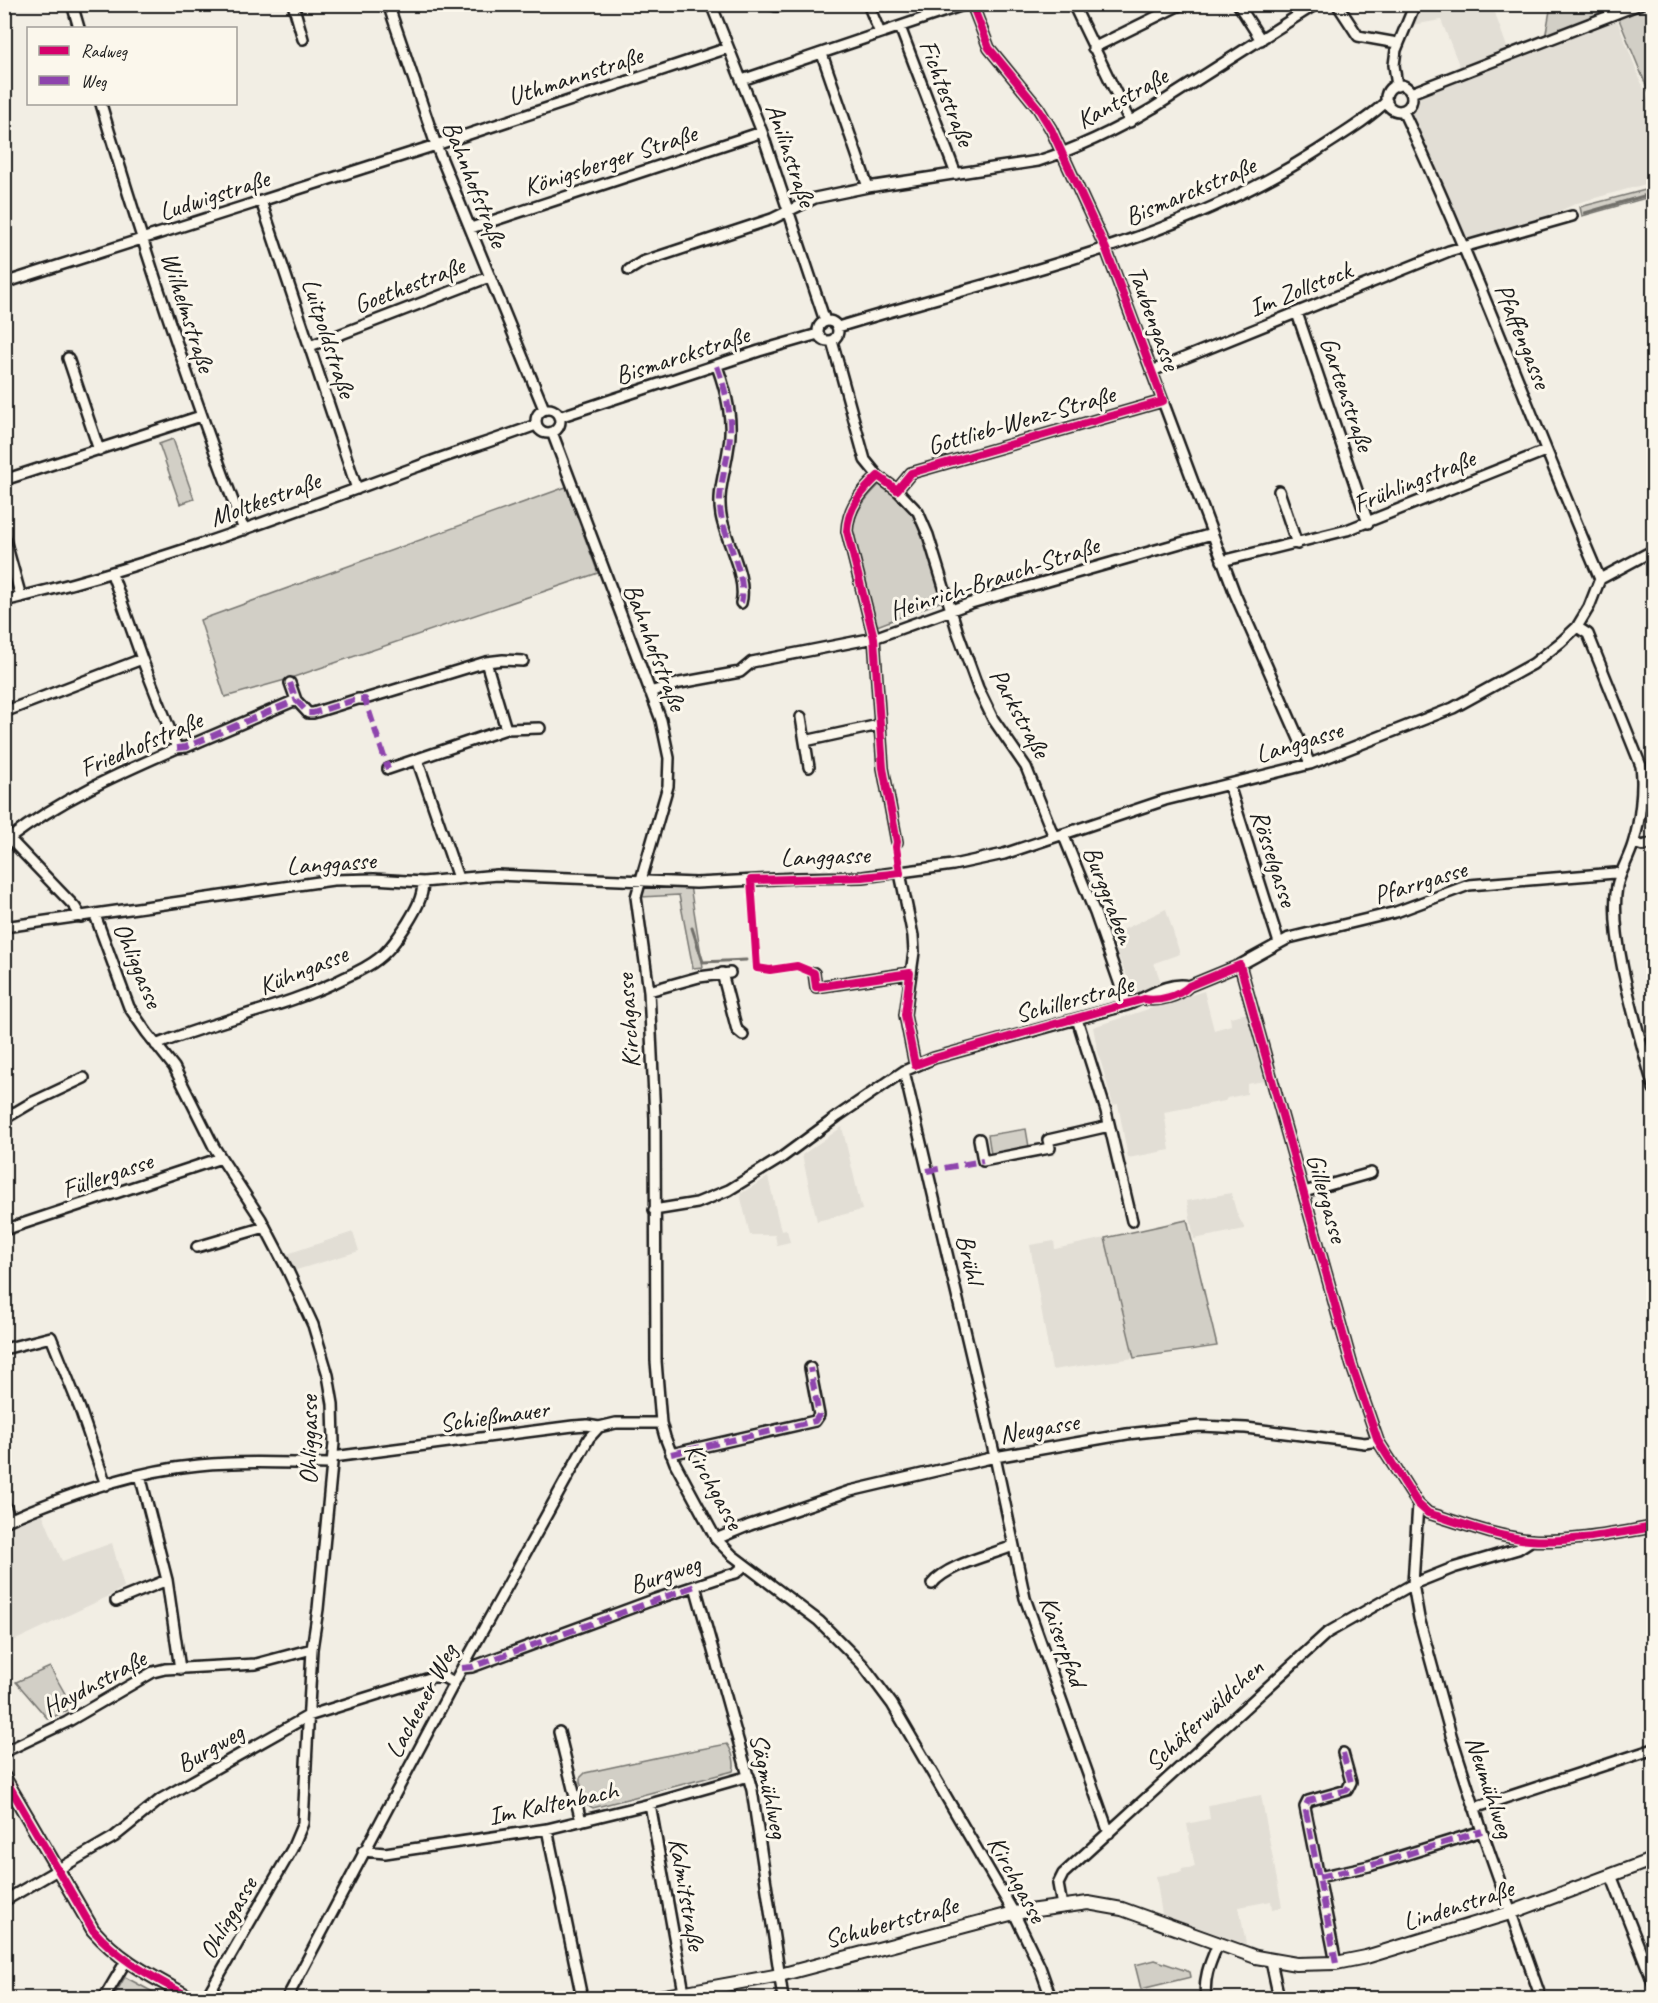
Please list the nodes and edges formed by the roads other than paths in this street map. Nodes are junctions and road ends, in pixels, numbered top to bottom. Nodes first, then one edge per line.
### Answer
1 (72, 4) edge
2 (294, 4) edge
3 (388, 4) edge
4 (711, 4) edge
5 (769, 4) edge
6 (792, 4) edge
7 (868, 4) edge
8 (966, 4) edge
9 (972, 4) edge
10 (1073, 4) edge
11 (1182, 4) edge
12 (1238, 4) edge
13 (1316, 4) edge
14 (1337, 4) edge
15 (1415, 4) edge
16 (1640, 4) edge
17 (79, 27) edge
18 (900, 27) junction
19 (880, 33) junction
20 (303, 39) dead end
21 (1261, 40) junction
22 (1397, 43) junction
23 (728, 48) junction
24 (1093, 48) junction
25 (822, 54) junction
26 (742, 80) junction
27 (1397, 86) junction
28 (1411, 93) junction
29 (101, 105) edge
30 (1390, 105) junction
31 (1403, 111) junction
32 (1130, 122) junction
33 (762, 132) junction
34 (436, 145) junction
35 (1062, 153) junction
36 (956, 174) junction
37 (868, 187) junction
38 (261, 201) junction
39 (789, 210) junction
40 (1572, 216) dead end
41 (471, 228) junction
42 (142, 240) junction
43 (1464, 246) junction
44 (1106, 249) junction
45 (629, 270) dead end
46 (489, 277) junction
47 (4, 283) edge
48 (1297, 313) junction
49 (825, 321) junction
50 (838, 327) junction
51 (818, 334) junction
52 (832, 341) junction
53 (310, 346) junction
54 (68, 358) dead end
55 (717, 366) junction
56 (1152, 371) junction
57 (1163, 401) junction
58 (544, 409) junction
59 (201, 416) junction
60 (559, 417) junction
61 (536, 425) junction
62 (552, 432) junction
63 (99, 450) junction
64 (1545, 451) junction
65 (878, 476) junction
66 (4, 480) edge
67 (357, 489) junction
68 (897, 490) junction
69 (1279, 491) dead end
70 (1368, 523) junction
71 (244, 530) junction
72 (1212, 534) junction
73 (4, 536) edge
74 (1297, 544) junction
75 (1653, 550) edge
76 (1222, 561) junction
77 (112, 574) junction
78 (1600, 579) junction
79 (21, 597) junction
80 (4, 601) edge
81 (741, 603) dead end
82 (951, 609) junction
83 (1577, 627) junction
84 (874, 638) junction
85 (141, 659) junction
86 (523, 661) dead end
87 (486, 662) junction
88 (290, 683) dead end
89 (650, 692) junction
90 (296, 700) junction
91 (4, 712) edge
92 (801, 717) dead end
93 (879, 725) junction
94 (540, 728) dead end
95 (506, 729) junction
96 (805, 741) junction
97 (177, 748) junction
98 (417, 759) junction
99 (1310, 764) junction
100 (809, 767) dead end
101 (388, 769) dead end
102 (1229, 785) junction
103 (7, 836) edge
104 (1058, 836) junction
105 (897, 842) dead end
106 (1653, 842) edge
107 (1634, 843) junction
108 (900, 873) junction
109 (1620, 876) junction
110 (458, 878) junction
111 (639, 881) junction
112 (423, 882) junction
113 (95, 915) junction
114 (81, 917) junction
115 (4, 927) edge
116 (1279, 943) junction
117 (1240, 965) junction
118 (814, 973) dead end
119 (910, 973) junction
120 (649, 991) junction
121 (1127, 1005) junction
122 (1077, 1019) junction
123 (743, 1035) dead end
124 (156, 1045) junction
125 (915, 1065) junction
126 (904, 1071) junction
127 (84, 1078) dead end
128 (1653, 1089) edge
129 (4, 1119) edge
130 (1109, 1126) junction
131 (979, 1139) dead end
132 (221, 1158) junction
133 (1371, 1173) dead end
134 (1304, 1192) junction
135 (654, 1210) junction
136 (1132, 1221) dead end
137 (265, 1227) junction
138 (4, 1230) edge
139 (196, 1247) dead end
140 (4, 1349) edge
141 (810, 1368) dead end
142 (662, 1423) junction
143 (599, 1427) junction
144 (1378, 1441) junction
145 (671, 1454) junction
146 (995, 1457) junction
147 (332, 1461) junction
148 (140, 1475) junction
149 (106, 1485) junction
150 (4, 1503) edge
151 (1418, 1504) junction
152 (7, 1520) edge
153 (1653, 1527) edge
154 (716, 1539) junction
155 (1532, 1540) junction
156 (1013, 1546) junction
157 (745, 1565) junction
158 (167, 1580) junction
159 (932, 1584) dead end
160 (1413, 1584) junction
161 (695, 1586) junction
162 (116, 1601) dead end
163 (312, 1649) junction
164 (462, 1668) junction
165 (180, 1669) junction
166 (454, 1683) junction
167 (308, 1716) junction
168 (559, 1732) dead end
169 (1653, 1749) edge
170 (4, 1752) edge
171 (1343, 1753) dead end
172 (748, 1776) junction
173 (4, 1777) edge
174 (650, 1804) junction
175 (1474, 1808) junction
176 (581, 1821) junction
177 (547, 1829) junction
178 (1482, 1831) junction
179 (1109, 1833) junction
180 (363, 1851) junction
181 (1653, 1859) edge
182 (57, 1872) junction
183 (1611, 1875) junction
184 (1319, 1877) junction
185 (4, 1901) edge
186 (1062, 1906) junction
187 (1014, 1913) junction
188 (1510, 1913) junction
189 (1218, 1944) junction
190 (1271, 1960) junction
191 (126, 1962) junction
192 (1336, 1963) junction
193 (1651, 1969) edge
194 (780, 1975) junction
195 (1653, 1985) edge
196 (684, 1992) junction
197 (104, 1998) edge
198 (191, 1998) edge
199 (206, 1998) edge
200 (287, 1998) edge
201 (582, 1998) edge
202 (653, 1998) edge
203 (783, 1998) edge
204 (1051, 1998) edge
205 (1206, 1998) edge
206 (1279, 1998) edge
207 (1540, 1998) edge

1 - 17 street
2 - 20 street
3 - 34 street, Bahnhofstraße
4 - 23 street, Anilinstraße
5 - 6 street
7 - 19 street
8 - 18 street
9 - 35 street, Taubengasse
10 - 24 street
11 - 24 street
12 - 21 street
13 - 21 street, Kantstraße
14 - 22 street
15 - 22 street
16 - 28 street
18 - 19 street
18 - 36 street, Fichtestraße
19 - 25 street
21 - 32 street, Kantstraße
22 - 27 street
23 - 26 street, Anilinstraße
23 - 34 street, Uthmannstraße
24 - 32 street
25 - 26 street
25 - 37 street
26 - 33 street, Anilinstraße
27 - 28 street
27 - 30 street
28 - 31 street
29 - 42 street, Wilhelmstraße
30 - 31 street
30 - 44 street, Bismarckstraße
31 - 43 street, Pfaffengasse
32 - 35 street, Kantstraße
33 - 39 street, Anilinstraße
33 - 41 street, Königsberger Straße
34 - 38 street, Ludwigstraße
34 - 41 street, Bahnhofstraße
35 - 36 street, Kantstraße
35 - 44 street, Taubengasse
36 - 37 street, Kantstraße
37 - 39 street, Kantstraße
38 - 42 street, Ludwigstraße
38 - 53 street, Luitpoldstraße
39 - 45 street, Kantstraße
39 - 49 street, Anilinstraße
40 - 43 street, Im Zollstock
41 - 46 street, Bahnhofstraße
42 - 47 street, Ludwigstraße
42 - 59 street, Wilhelmstraße
43 - 48 street, Im Zollstock
43 - 64 street, Pfaffengasse
44 - 50 street, Bismarckstraße
44 - 56 street, Taubengasse
46 - 53 street, Goethestraße
46 - 58 street, Bahnhofstraße
48 - 56 street, Im Zollstock
48 - 70 street, Gartenstraße
49 - 50 street
49 - 51 street
50 - 52 street
51 - 52 street
51 - 55 street, Bismarckstraße
52 - 65 street
53 - 67 street, Luitpoldstraße
54 - 63 street
55 - 60 street, Bismarckstraße
55 - 81 street
56 - 57 street, Taubengasse
57 - 68 street, Gottlieb-Wenz-Straße
57 - 72 street, Taubengasse
58 - 60 street
58 - 61 street
59 - 63 street
59 - 71 street, Wilhelmstraße
60 - 62 street
61 - 62 street
61 - 67 street, Moltkestraße
62 - 89 street, Bahnhofstraße
63 - 66 street
64 - 70 street, Frühlingstraße
64 - 78 street, Pfaffengasse
65 - 68 street, Parkstraße
65 - 84 street
67 - 71 street, Moltkestraße
68 - 82 street, Parkstraße
69 - 74 street
70 - 74 street, Frühlingstraße
71 - 77 street, Moltkestraße
72 - 76 street, Taubengasse
72 - 82 street, Heinrich-Brauch-Straße
73 - 79 street
74 - 76 street, Frühlingstraße
75 - 78 street
76 - 99 street, Taubengasse
77 - 79 street, Moltkestraße
77 - 85 street
78 - 83 street, Langgasse
79 - 80 street, Moltkestraße
82 - 84 street, Heinrich-Brauch-Straße
82 - 104 street, Parkstraße
83 - 99 street, Langgasse
83 - 107 street
84 - 89 street, Heinrich-Brauch-Straße
84 - 93 street
85 - 91 street
85 - 97 street
86 - 87 street
87 - 90 street
87 - 95 street
88 - 90 street
89 - 111 street, Bahnhofstraße
90 - 97 street, Friedhofstraße
92 - 96 street
93 - 96 street
93 - 105 street
94 - 95 street
95 - 98 street
96 - 100 street
97 - 103 street, Friedhofstraße
98 - 101 street
98 - 110 street
99 - 102 street, Langgasse
102 - 104 street, Langgasse
102 - 116 street, Rösselgasse
103 - 114 street
104 - 108 street, Langgasse
104 - 121 street, Burggraben
106 - 107 street
107 - 109 street
108 - 111 street, Langgasse
108 - 119 street
109 - 116 street, Pfarrgasse
109 - 128 street
110 - 111 street, Langgasse
110 - 112 street, Langgasse
111 - 120 street, Kirchgasse
112 - 113 street, Langgasse
112 - 124 street, Kühngasse
113 - 114 street, Langgasse
113 - 124 street, Ohliggasse
114 - 115 street, Langgasse
116 - 117 street, Pfarrgasse
117 - 121 street, Schillerstraße
117 - 134 street, Gillergasse
118 - 119 street
119 - 125 street
120 - 123 street
120 - 135 street, Kirchgasse
121 - 122 street, Schillerstraße
122 - 125 street, Schillerstraße
122 - 130 street
124 - 132 street, Ohliggasse
125 - 126 street, Schillerstraße
126 - 135 street, Schillerstraße
126 - 146 street, Brühl
127 - 129 street
130 - 131 street
130 - 136 street
132 - 137 street, Ohliggasse
132 - 138 street, Füllergasse
133 - 134 street
134 - 144 street, Gillergasse
135 - 142 street, Kirchgasse
137 - 139 street
137 - 147 street, Ohliggasse
140 - 149 street
141 - 145 street
142 - 143 street, Schießmauer
142 - 145 street, Kirchgasse
143 - 147 street, Schießmauer
143 - 164 street, Lachener Weg
144 - 146 street, Neugasse
144 - 151 street, Gillergasse
145 - 154 street, Kirchgasse
146 - 154 street, Neugasse
146 - 156 street, Kaiserpfad
147 - 148 street, Schießmauer
147 - 163 street, Ohliggasse
148 - 149 street, Schießmauer
148 - 158 street
149 - 152 street, Schießmauer
150 - 152 street
151 - 155 street
151 - 160 street, Neumühlweg
153 - 155 street
154 - 157 street, Kirchgasse
155 - 160 street, Schäferwäldchen
156 - 159 street
156 - 179 street, Kaiserpfad
157 - 161 street, Burgweg
157 - 187 street, Kirchgasse
158 - 162 street
158 - 165 street
160 - 175 street, Neumühlweg
160 - 179 street, Schäferwäldchen
161 - 164 street, Burgweg
161 - 172 street, Sägmühlweg
163 - 165 street, Haydnstraße
163 - 167 street, Ohliggasse
164 - 166 street, Lachener Weg
165 - 170 street, Haydnstraße
166 - 167 street, Burgweg
166 - 180 street, Lachener Weg
167 - 182 street, Burgweg
167 - 199 street, Ohliggasse
168 - 176 street
169 - 175 street
171 - 184 street
172 - 174 street, Im Kaltenbach
172 - 194 street, Sägmühlweg
173 - 182 main road
174 - 176 street, Im Kaltenbach
174 - 196 street, Kalmitstraße
175 - 178 street, Neumühlweg
176 - 177 street, Im Kaltenbach
177 - 180 street, Im Kaltenbach
177 - 201 street
178 - 184 street
178 - 188 street, Neumühlweg
179 - 186 street, Schäferwäldchen
180 - 200 street, Lachener Weg
181 - 183 main road, Lindenstraße
182 - 185 street, Burgweg
182 - 191 main road
183 - 188 main road, Lindenstraße
183 - 193 street
184 - 192 street
186 - 187 main road, Lindenstraße
186 - 189 main road, Lindenstraße
187 - 194 main road, Schubertstraße
187 - 204 street, Kirchgasse
188 - 192 main road, Lindenstraße
188 - 207 street, Neumühlweg
189 - 190 main road, Lindenstraße
189 - 205 street
190 - 192 main road, Lindenstraße
190 - 206 street
191 - 197 street
191 - 198 main road
193 - 195 street
194 - 196 main road, Schubertstraße
194 - 203 street, Sägmühlweg
196 - 202 main road, Schubertstraße

